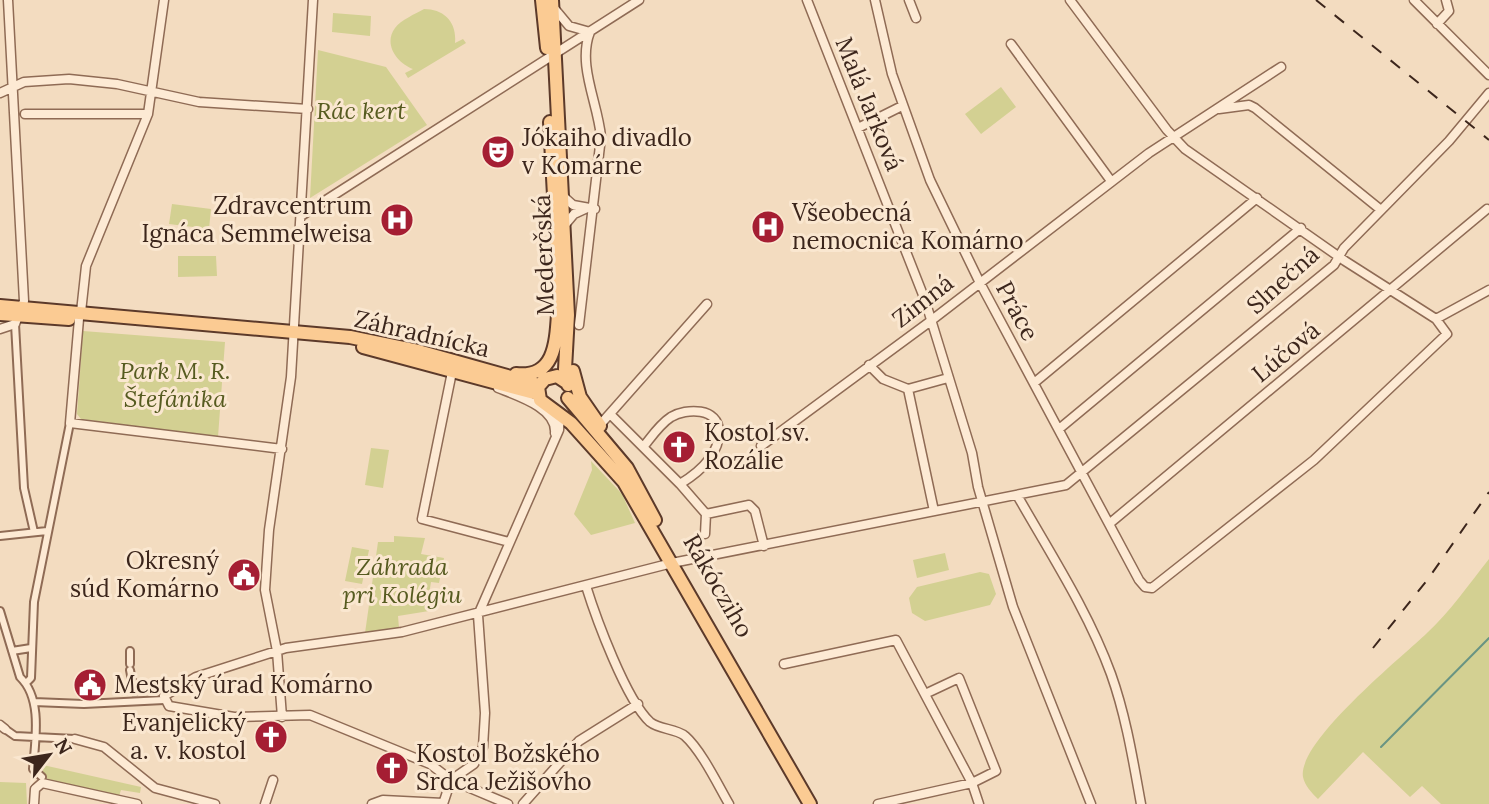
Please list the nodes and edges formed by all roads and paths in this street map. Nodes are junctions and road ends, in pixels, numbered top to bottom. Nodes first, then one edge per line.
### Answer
1 (8, 0) edge
2 (164, 0) edge
3 (313, 0) edge
4 (639, 0) edge
5 (807, 0) edge
6 (875, 0) edge
7 (909, 0) edge
8 (1070, 0) edge
9 (1414, 0) edge
10 (1446, 0) edge
11 (549, 2) edge
12 (916, 18) dead end
13 (1437, 24) junction
14 (590, 32) junction
15 (1011, 44) dead end
16 (570, 45) junction
17 (584, 57) junction
18 (551, 58) junction
19 (1281, 67) dead end
20 (1489, 75) edge
21 (14, 88) junction
22 (153, 92) junction
23 (0, 93) edge
24 (1489, 93) edge
25 (902, 106) junction
26 (308, 109) junction
27 (1212, 110) junction
28 (25, 114) dead end
29 (148, 114) junction
30 (858, 128) junction
31 (1173, 137) junction
32 (1111, 181) junction
33 (563, 195) junction
34 (1257, 198) junction
35 (591, 209) junction
36 (1487, 209) dead end
37 (1381, 210) junction
38 (301, 216) junction
39 (565, 226) junction
40 (1301, 228) junction
41 (1339, 254) junction
42 (979, 281) junction
43 (1390, 290) junction
44 (1489, 290) edge
45 (558, 302) junction
46 (707, 304) dead end
47 (0, 306) edge
48 (0, 314) edge
49 (568, 315) junction
50 (19, 316) junction
51 (80, 316) junction
52 (1436, 319) junction
53 (931, 320) junction
54 (579, 325) dead end
55 (0, 329) edge
56 (293, 334) junction
57 (869, 365) junction
58 (452, 372) junction
59 (474, 372) junction
60 (553, 376) junction
61 (948, 378) junction
62 (566, 382) junction
63 (1034, 383) junction
64 (908, 389) junction
65 (539, 390) junction
66 (568, 398) junction
67 (555, 411) junction
68 (610, 414) junction
69 (70, 424) junction
70 (599, 426) junction
71 (1059, 429) junction
72 (554, 436) junction
73 (644, 446) junction
74 (761, 446) dead end
75 (282, 449) junction
76 (627, 468) junction
77 (1083, 474) junction
78 (680, 484) junction
79 (1017, 495) junction
80 (982, 502) junction
81 (933, 511) junction
82 (706, 514) junction
83 (1109, 524) junction
84 (47, 531) junction
85 (34, 532) junction
86 (705, 534) dead end
87 (0, 536) edge
88 (509, 542) junction
89 (764, 547) junction
90 (676, 562) junction
91 (586, 586) junction
92 (0, 611) edge
93 (478, 615) junction
94 (31, 646) junction
95 (11, 648) junction
96 (130, 651) dead end
97 (277, 651) junction
98 (784, 664) dead end
99 (26, 683) junction
100 (133, 686) tunnel mouth
101 (925, 694) junction
102 (164, 700) junction
103 (34, 702) junction
104 (638, 704) junction
105 (282, 717) junction
106 (4, 729) edge
107 (39, 737) junction
108 (75, 739) joint
109 (33, 769) junction
110 (42, 777) dead end
111 (273, 780) dead end
112 (451, 780) junction
113 (972, 783) junction
114 (34, 784) junction
115 (443, 803) edge
116 (34, 804) edge
117 (137, 804) edge
118 (215, 804) edge
119 (265, 804) edge
120 (372, 804) edge
121 (508, 804) edge
122 (523, 804) edge
123 (729, 804) edge
124 (810, 804) edge
125 (819, 804) edge
126 (878, 804) edge
127 (979, 804) edge
128 (1091, 804) edge
129 (1141, 804) edge

1 - 21 street
2 - 22 street
3 - 26 street
4 - 14 street
5 - 30 street, Malá Jarková
6 - 25 street, Práce
7 - 12 street
8 - 31 street
9 - 13 street
10 - 13 street
11 - 14 street
11 - 18 main road, Mederčská
13 - 20 street
14 - 16 street
14 - 17 street, Mederčská
15 - 32 street
16 - 17 street
16 - 18 street
17 - 35 street, Mederčská
18 - 33 main road, Mederčská
18 - 38 street
18 - 45 main road, Mederčská
19 - 27 street, Zimná
21 - 22 street
21 - 23 street
21 - 50 street
22 - 26 street
22 - 29 street
24 - 37 street, Slnečná
25 - 30 street
25 - 42 street, Práce
26 - 38 street
27 - 31 street, Zimná
27 - 37 street
28 - 29 street
29 - 51 street
30 - 53 street, Malá Jarková
31 - 32 street, Zimná
31 - 34 street
32 - 42 street, Zimná
33 - 35 street
33 - 39 main road, Mederčská
34 - 40 street
34 - 63 street
35 - 39 street
35 - 54 street, Mederčská
36 - 43 street, Lúčová
37 - 41 street, Slnečná
38 - 56 street
39 - 49 main road, Mederčská
40 - 41 street
40 - 71 street
41 - 43 street
41 - 77 street, Slnečná
42 - 53 street, Zimná
42 - 63 street, Práce
43 - 52 street
43 - 83 street, Lúčová
44 - 52 street
45 - 59 main road
45 - 60 main road, Mederčská
46 - 68 street
47 - 50 main road
48 - 50 main road
49 - 62 main road, Mederčská
49 - 70 main road
50 - 51 main road
50 - 55 street
50 - 85 street
51 - 56 main road
51 - 69 street
52 - 83 street, Práce
53 - 57 street, Zimná
53 - 61 street, Malá Jarková
56 - 58 main road, Záhradnícka
56 - 59 main road, Záhradnícka
56 - 75 street
57 - 64 street
57 - 74 street, Zimná
58 - 59 main road, Záhradnícka
58 - 88 street
59 - 65 main road, Záhradnícka
59 - 72 street
60 - 62 main road
60 - 65 main road
61 - 64 street
61 - 80 street, Malá Jarková
62 - 66 main road
63 - 71 street, Práce
64 - 81 street
65 - 67 main road
66 - 67 main road
66 - 76 main road, Rákócziho
67 - 72 street
67 - 90 main road, Rákócziho
68 - 70 street
68 - 73 street
69 - 75 street
69 - 84 street
70 - 76 main road
71 - 77 street, Práce
72 - 88 street
73 - 78 street
73 - 78 street
75 - 97 street
76 - 90 main road, Rákócziho
77 - 79 street, Slnečná
77 - 83 street, Práce
78 - 82 street
79 - 80 street, Slnečná
79 - 129 street
80 - 81 street, Slnečná
80 - 128 street, Malá Jarková
81 - 89 street, Slnečná
82 - 86 street
82 - 89 street
84 - 85 street
84 - 94 street
85 - 87 street
88 - 93 street
89 - 90 street, Slnečná
90 - 91 street, Slnečná
90 - 124 main road, Rákócziho
90 - 125 main road, Rákócziho
91 - 93 street, Slnečná
91 - 104 street
92 - 95 street
93 - 97 street, Slnečná
93 - 112 street
94 - 95 street
94 - 99 street
95 - 99 street
96 - 100 street
97 - 102 street, Slnečná
97 - 105 street
98 - 101 street
99 - 103 street
101 - 113 street
101 - 113 street
102 - 103 street
102 - 105 street
103 - 107 street
104 - 122 street
104 - 123 street
105 - 112 street
106 - 107 street
107 - 108 street
107 - 109 street
108 - 118 street
109 - 110 street
109 - 114 street
111 - 119 street
112 - 115 street
112 - 121 street
113 - 126 street
113 - 127 street
114 - 116 street
114 - 117 street
115 - 120 street

